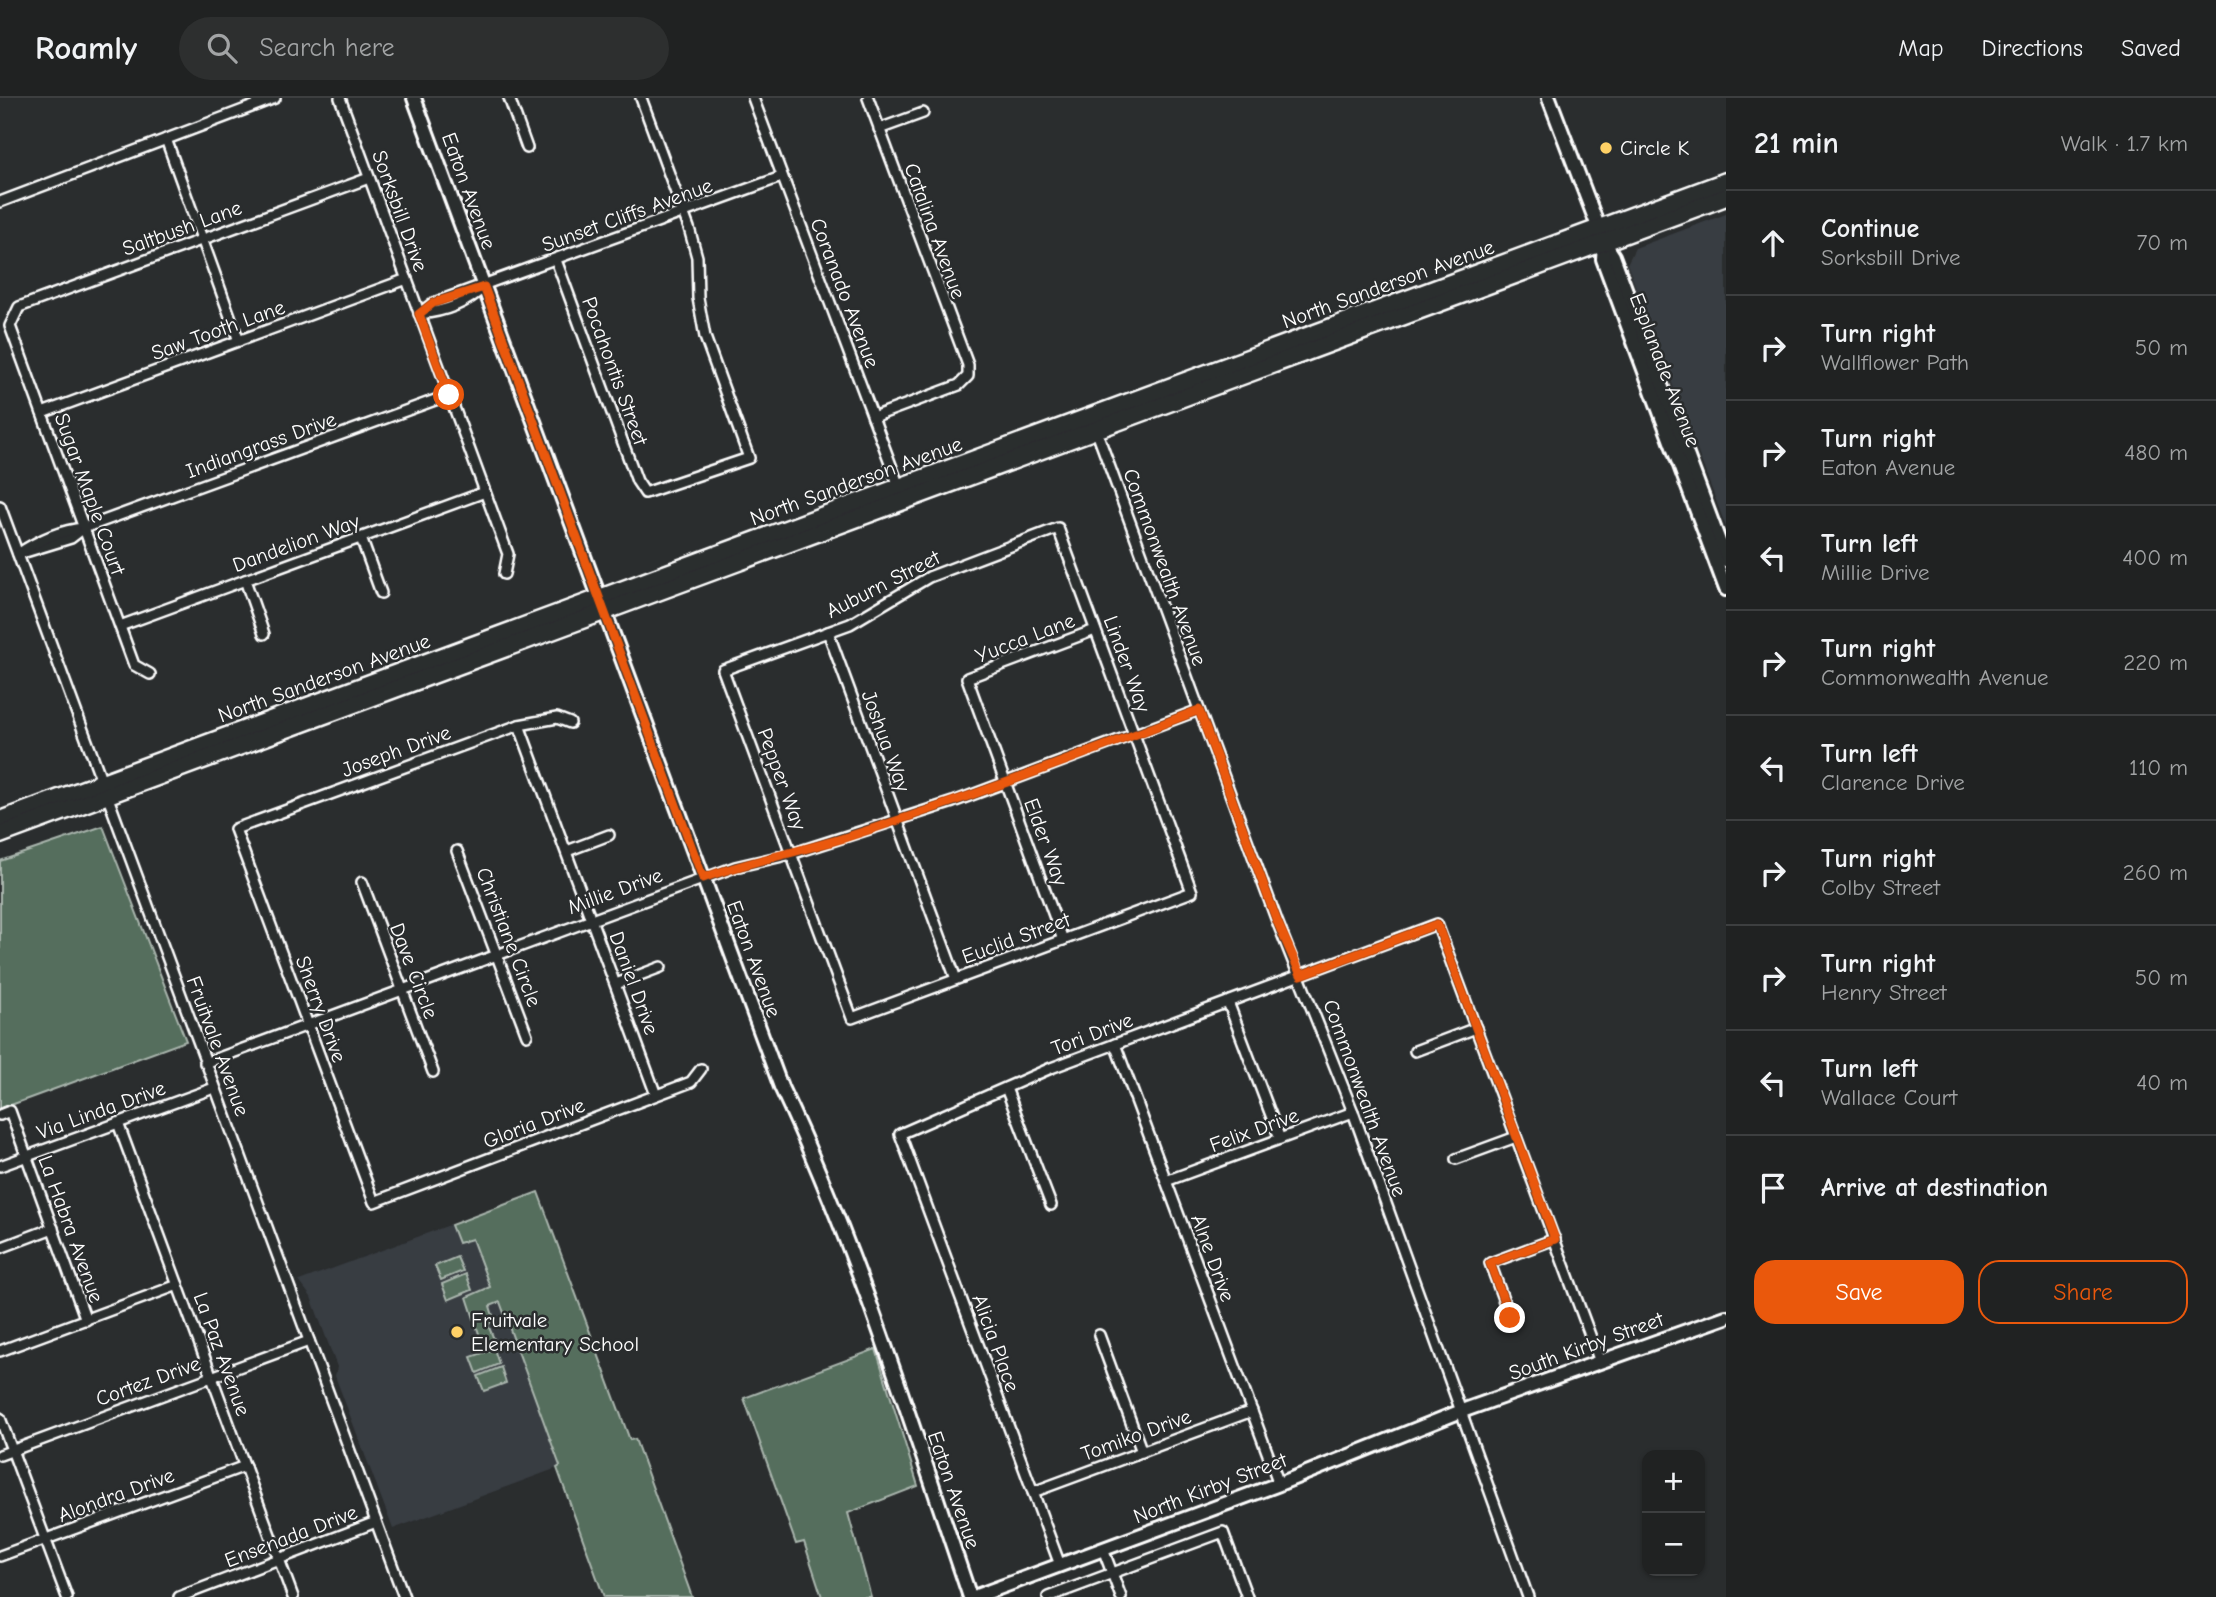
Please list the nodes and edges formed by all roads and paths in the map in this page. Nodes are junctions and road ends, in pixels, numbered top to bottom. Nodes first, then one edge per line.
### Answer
1 (275, 98) edge
2 (340, 98) edge
3 (414, 98) edge
4 (509, 98) edge
5 (641, 98) edge
6 (753, 98) edge
7 (868, 98) edge
8 (1549, 98) edge
9 (923, 113) dead end
10 (879, 129) junction
11 (166, 139) junction
12 (527, 148) dead end
13 (781, 177) junction
14 (369, 178) junction
15 (1726, 181) edge
16 (1726, 197) edge
17 (0, 202) edge
18 (684, 213) junction
19 (1601, 236) junction
20 (202, 240) junction
21 (556, 260) junction
22 (407, 279) junction
23 (484, 287) junction
24 (419, 314) junction
25 (12, 317) joint
26 (239, 341) junction
27 (449, 395) junction
28 (42, 413) junction
29 (873, 416) junction
30 (1093, 423) junction
31 (485, 492) junction
32 (902, 494) junction
33 (0, 506) edge
34 (84, 528) junction
35 (1058, 528) joint
36 (361, 538) junction
37 (18, 554) junction
38 (1726, 560) edge
39 (504, 575) dead end
40 (245, 580) junction
41 (1726, 589) edge
42 (381, 593) dead end
43 (602, 604) junction
44 (120, 626) junction
45 (1095, 630) junction
46 (828, 632) junction
47 (264, 634) dead end
48 (723, 670) joint
49 (150, 674) dead end
50 (967, 678) joint
51 (1199, 710) junction
52 (570, 723) dead end
53 (519, 725) junction
54 (1134, 735) junction
55 (1005, 783) junction
56 (105, 789) junction
57 (897, 819) junction
58 (0, 820) edge
59 (235, 828) joint
60 (0, 835) edge
61 (609, 835) dead end
62 (457, 851) dead end
63 (568, 851) junction
64 (791, 854) junction
65 (703, 878) junction
66 (362, 882) dead end
67 (1192, 892) joint
68 (592, 918) junction
69 (1063, 940) junction
70 (497, 954) junction
71 (662, 967) dead end
72 (1301, 975) junction
73 (956, 979) junction
74 (616, 984) junction
75 (402, 991) junction
76 (1228, 1002) junction
77 (852, 1018) joint
78 (308, 1026) junction
79 (1476, 1028) junction
80 (527, 1035) dead end
81 (1115, 1044) junction
82 (1415, 1051) dead end
83 (205, 1063) junction
84 (701, 1069) dead end
85 (433, 1072) dead end
86 (214, 1087) junction
87 (1006, 1088) junction
88 (656, 1095) junction
89 (1353, 1112) junction
90 (5, 1113) edge
91 (118, 1123) junction
92 (900, 1134) joint
93 (1516, 1137) junction
94 (1280, 1139) junction
95 (25, 1156) junction
96 (1456, 1159) dead end
97 (0, 1166) edge
98 (1166, 1181) junction
99 (374, 1202) joint
100 (1051, 1205) dead end
101 (52, 1228) junction
102 (1555, 1239) junction
103 (0, 1248) edge
104 (178, 1285) junction
105 (1726, 1317) edge
106 (1510, 1318) dead end
107 (86, 1320) junction
108 (1099, 1335) dead end
109 (309, 1341) junction
110 (0, 1351) edge
111 (1600, 1362) junction
112 (212, 1376) junction
113 (1252, 1411) junction
114 (1459, 1412) junction
115 (0, 1418) edge
116 (12, 1450) junction
117 (1142, 1452) junction
118 (0, 1455) edge
119 (245, 1466) junction
120 (1279, 1484) junction
121 (1033, 1493) junction
122 (376, 1522) junction
123 (45, 1539) junction
124 (1103, 1549) junction
125 (0, 1556) edge
126 (279, 1559) junction
127 (1060, 1565) junction
128 (1112, 1573) junction
129 (67, 1597) edge
130 (180, 1597) edge
131 (293, 1597) edge
132 (404, 1597) edge
133 (972, 1597) edge
134 (1048, 1597) edge
135 (1121, 1597) edge
136 (1247, 1597) edge
137 (1528, 1597) edge

1 - 11 street
2 - 14 street, Sorksbill Drive
3 - 23 street, Eaton Avenue
4 - 12 street
5 - 18 street
6 - 13 street, Coranado Avenue
7 - 10 street, Catalina Avenue
8 - 19 street, Esplanade Avenue
9 - 10 street
10 - 29 street, Catalina Avenue
11 - 17 street
11 - 20 street
13 - 18 street, Sunset Cliffs Avenue
13 - 29 street, Coranado Avenue
14 - 20 street, Saltbush Lane
14 - 22 street, Sorksbill Drive
15 - 19 highway, North Sanderson Avenue
16 - 19 highway, North Sanderson Avenue
18 - 21 street, Sunset Cliffs Avenue
18 - 21 street, Pocahontis Street
19 - 30 highway, North Sanderson Avenue
19 - 38 street, Esplanade Avenue
19 - 41 street, Esplanade Avenue
20 - 25 street, Saltbush Lane
20 - 26 street
21 - 23 street, Sunset Cliffs Avenue
22 - 24 street, Sorksbill Drive
22 - 26 street, Saw Tooth Lane
23 - 24 street, Sunset Cliffs Avenue
23 - 43 street, Eaton Avenue
24 - 27 street, Sorksbill Drive
25 - 28 street, Sugar Maple Court
26 - 28 street, Saw Tooth Lane
27 - 31 street, Sorksbill Drive
27 - 34 street, Indiangrass Drive
28 - 34 street, Sugar Maple Court
29 - 32 street, Coranado Avenue
30 - 32 highway, North Sanderson Avenue
30 - 51 street, Commonwealth Avenue
31 - 36 street, Dandelion Way
31 - 39 street, Sorksbill Drive
32 - 43 highway, North Sanderson Avenue
33 - 37 street, Fruitvale Avenue
34 - 37 street, Indiangrass Drive
34 - 44 street, Sugar Maple Court
35 - 45 street, Linder Way
35 - 46 street, Auburn Street
36 - 40 street, Dandelion Way
36 - 42 street
37 - 56 street, Fruitvale Avenue
40 - 44 street, Dandelion Way
40 - 47 street
43 - 56 highway, North Sanderson Avenue
43 - 65 street, Eaton Avenue
44 - 49 street, Sugar Maple Court
45 - 50 street, Yucca Lane
45 - 54 street, Linder Way
46 - 48 street, Auburn Street
46 - 57 street, Joshua Way
48 - 64 street, Pepper Way
50 - 55 street, Elder Way
51 - 54 street, Millie Drive
51 - 72 street, Commonwealth Avenue
52 - 53 street, Joseph Drive
53 - 59 street, Joseph Drive
53 - 63 street, Daniel Drive
54 - 55 street, Millie Drive
54 - 67 street, Linder Way
55 - 57 street, Millie Drive
55 - 69 street, Elder Way
56 - 58 highway, North Sanderson Avenue
56 - 60 highway, North Sanderson Avenue
56 - 83 street, Fruitvale Avenue
57 - 64 street, Millie Drive
57 - 73 street, Joshua Way
59 - 78 street, Sherry Drive
61 - 63 street
62 - 70 street, Christiane Circle
63 - 68 street, Daniel Drive
64 - 65 street, Millie Drive
64 - 77 street, Pepper Way
65 - 68 street, Millie Drive
65 - 133 street, Eaton Avenue
66 - 75 street, Dave Circle
67 - 69 street, Euclid Street
68 - 70 street, Millie Drive
68 - 74 street, Daniel Drive
69 - 73 street, Euclid Street
70 - 75 street, Millie Drive
70 - 80 street, Christiane Circle
71 - 74 street
72 - 76 street, Tori Drive
72 - 79 street, Tori Drive
72 - 89 street, Commonwealth Avenue
73 - 77 street, Euclid Street
74 - 88 street, Daniel Drive
75 - 78 street, Millie Drive
75 - 85 street, Dave Circle
76 - 81 street, Tori Drive
76 - 94 street
78 - 83 street, Millie Drive
78 - 99 street, Sherry Drive
79 - 82 street
79 - 93 street
81 - 87 street, Tori Drive
81 - 98 street, Alne Drive
83 - 86 street, Fruitvale Avenue
84 - 88 street, Gloria Drive
86 - 91 street, Via Linda Drive
86 - 109 street, Fruitvale Avenue
87 - 92 street, Tori Drive
87 - 100 street
88 - 99 street, Gloria Drive
89 - 94 street, Felix Drive
89 - 114 street, Commonwealth Avenue
90 - 95 street, La Habra Avenue
91 - 95 street, Via Linda Drive
91 - 104 street, La Paz Avenue
92 - 121 street, Alicia Place
93 - 96 street
93 - 102 street
94 - 98 street, Felix Drive
95 - 97 street, Via Linda Drive
95 - 101 street, La Habra Avenue
98 - 113 street, Alne Drive
101 - 103 street
101 - 107 street, La Habra Avenue
102 - 106 street
102 - 111 street
104 - 107 street
104 - 112 street, La Paz Avenue
105 - 111 street, South Kirby Street
107 - 110 street
108 - 117 street
109 - 112 street, Cortez Drive
109 - 122 street, Fruitvale Avenue
111 - 114 street, South Kirby Street
112 - 116 street, Cortez Drive
112 - 119 street, La Paz Avenue
113 - 117 street, Tomiko Drive
113 - 120 street, Alne Drive
114 - 120 street, North Kirby Street
114 - 137 street, Commonwealth Avenue
115 - 116 street
116 - 118 street, Cortez Drive
116 - 123 street
117 - 121 street, Tomiko Drive
119 - 123 street, Alondra Drive
119 - 126 street, La Paz Avenue
120 - 124 street, North Kirby Street
121 - 127 street, Alicia Place
122 - 126 street, Ensenada Drive
122 - 132 street, Fruitvale Avenue
123 - 125 street, Alondra Drive
123 - 129 street
124 - 127 street, North Kirby Street
124 - 128 street
126 - 130 street, Ensenada Drive
126 - 131 street, La Paz Avenue
127 - 133 street, North Kirby Street
128 - 134 street
128 - 135 street
128 - 136 street

